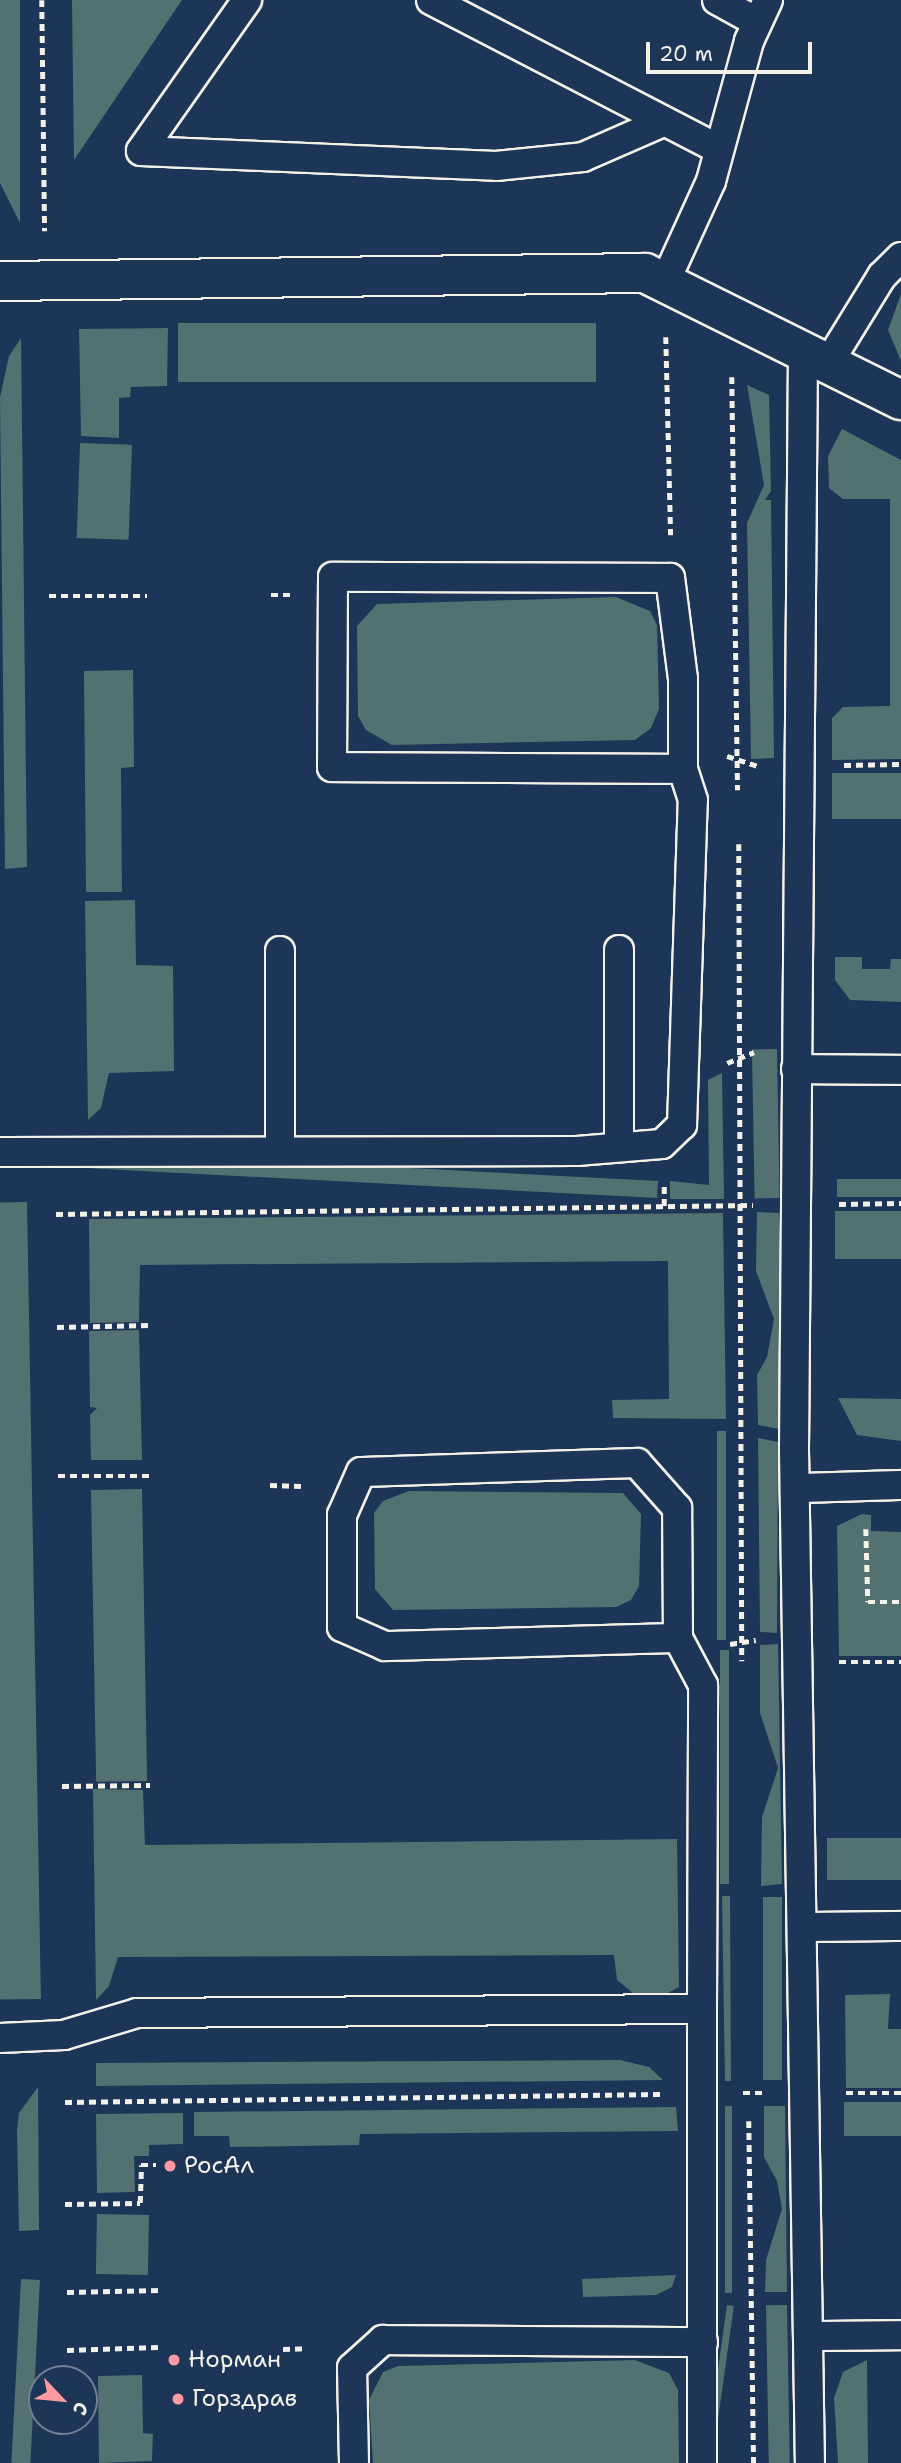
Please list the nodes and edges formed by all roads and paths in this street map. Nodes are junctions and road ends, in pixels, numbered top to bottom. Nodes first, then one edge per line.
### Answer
1 (42, 0) edge
2 (247, 0) edge
3 (431, 0) edge
4 (717, 0) edge
5 (763, 11) edge
6 (663, 122) junction
7 (719, 149) junction
8 (45, 246) dead end
9 (901, 257) edge
10 (0, 281) edge
11 (665, 282) junction
12 (666, 326) dead end
13 (816, 358) junction
14 (732, 377) dead end
15 (901, 400) edge
16 (671, 515) dead end
17 (49, 596) dead end
18 (147, 596) dead end
19 (726, 756) dead end
20 (738, 762) junction
21 (683, 769) junction
22 (738, 803) dead end
23 (738, 830) dead end
24 (619, 950) dead end
25 (280, 951) dead end
26 (765, 1046) dead end
27 (741, 1059) junction
28 (796, 1069) junction
29 (901, 1070) edge
30 (686, 1074) junction
31 (619, 1147) junction
32 (280, 1149) junction
33 (0, 1152) edge
34 (901, 1203) edge
35 (795, 1204) junction
36 (739, 1205) junction
37 (56, 1214) dead end
38 (150, 1325) dead end
39 (57, 1327) dead end
40 (58, 1476) dead end
41 (149, 1476) dead end
42 (270, 1485) dead end
43 (901, 1485) edge
44 (301, 1486) dead end
45 (866, 1486) junction
46 (799, 1488) junction
47 (901, 1602) edge
48 (678, 1638) junction
49 (765, 1639) dead end
50 (742, 1641) junction
51 (719, 1647) dead end
52 (833, 1650) dead end
53 (901, 1662) edge
54 (742, 1668) dead end
55 (150, 1784) dead end
56 (62, 1786) dead end
57 (901, 1926) edge
58 (803, 1927) junction
59 (702, 2009) junction
60 (0, 2038) edge
61 (749, 2079) dead end
62 (737, 2093) dead end
63 (749, 2093) junction
64 (773, 2093) dead end
65 (840, 2093) dead end
66 (901, 2093) edge
67 (672, 2094) dead end
68 (65, 2102) dead end
69 (156, 2165) dead end
70 (65, 2204) dead end
71 (161, 2290) dead end
72 (67, 2292) dead end
73 (762, 2299) dead end
74 (739, 2300) dead end
75 (750, 2300) junction
76 (901, 2335) edge
77 (811, 2336) junction
78 (703, 2342) junction
79 (158, 2347) dead end
80 (307, 2348) dead end
81 (283, 2349) dead end
82 (67, 2350) dead end
83 (354, 2463) edge
84 (702, 2463) edge
85 (754, 2463) edge
86 (810, 2463) edge

1 - 8 path
2 - 6 lane
3 - 6 lane
4 - 5 lane
5 - 7 lane
6 - 7 lane
7 - 11 lane
9 - 13 lane
10 - 11 street
11 - 13 street
12 - 16 path
13 - 15 street
13 - 28 lane
14 - 20 path
17 - 18 path
19 - 20 path
20 - 22 path
21 - 21 lane
21 - 30 lane
23 - 27 path
24 - 31 lane
25 - 32 lane
26 - 27 path
27 - 30 path
27 - 36 path
28 - 29 lane
28 - 35 lane
30 - 31 lane
31 - 32 lane
32 - 33 lane
34 - 35 path
35 - 36 path
35 - 46 lane
36 - 37 path
36 - 50 path
38 - 39 path
40 - 41 path
42 - 44 path
43 - 45 lane
45 - 46 lane
45 - 47 path
46 - 58 lane
48 - 48 lane
48 - 59 lane
49 - 50 path
50 - 51 path
50 - 54 path
52 - 53 path
55 - 56 path
57 - 58 lane
58 - 77 lane
59 - 60 lane
59 - 78 lane
61 - 63 path
62 - 63 path
63 - 64 path
63 - 75 path
65 - 66 path
67 - 68 path
69 - 70 path
71 - 72 path
73 - 75 path
74 - 75 path
75 - 85 path
76 - 77 lane
77 - 86 lane
78 - 83 lane
78 - 84 lane
79 - 82 path
80 - 81 path

